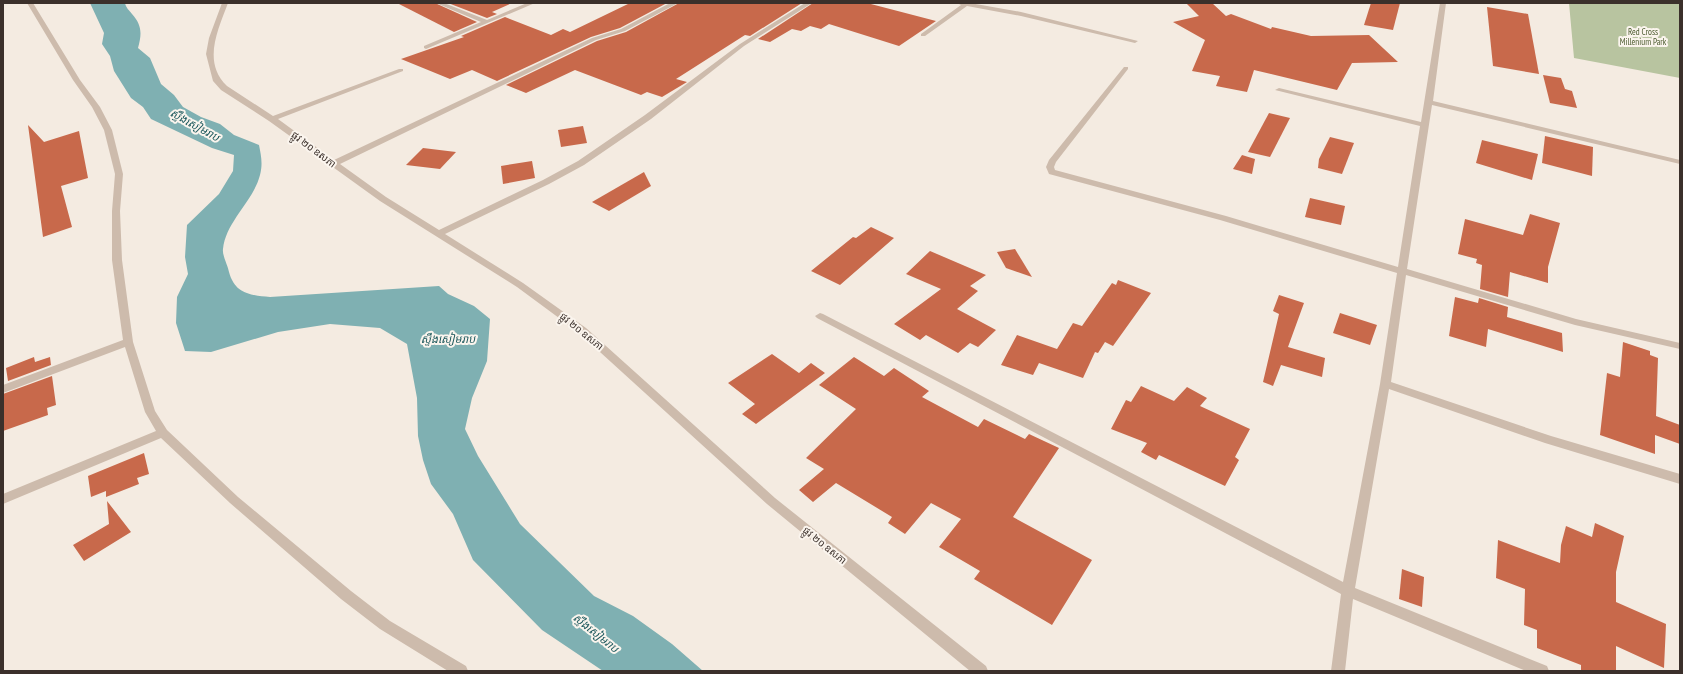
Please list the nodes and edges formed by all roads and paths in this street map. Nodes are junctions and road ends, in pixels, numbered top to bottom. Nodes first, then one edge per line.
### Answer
1 (30, 3) edge
2 (225, 3) edge
3 (439, 3) edge
4 (532, 3) edge
5 (675, 3) edge
6 (809, 3) edge
7 (1443, 3) edge
8 (963, 4) edge
9 (487, 22) junction
10 (923, 35) dead end
11 (1135, 41) dead end
12 (426, 47) dead end
13 (1126, 68) dead end
14 (401, 70) dead end
15 (1278, 90) dead end
16 (1429, 102) junction
17 (272, 118) junction
18 (1424, 125) junction
19 (1680, 162) edge
20 (333, 164) junction
21 (439, 234) junction
22 (1402, 272) junction
23 (820, 316) dead end
24 (128, 342) junction
25 (1680, 346) edge
26 (1386, 384) junction
27 (3, 389) edge
28 (163, 433) junction
29 (1680, 479) edge
30 (3, 499) edge
31 (1348, 591) junction
32 (461, 671) edge
33 (981, 671) edge
34 (1338, 671) edge
35 (1542, 671) edge

1 - 24 street
2 - 17 street, ផ្លូវ ២០ ឧសភា
3 - 9 street
4 - 9 street
5 - 20 street
6 - 21 street
7 - 16 street
8 - 10 street
8 - 11 street
9 - 12 street
13 - 22 street
14 - 17 street
15 - 18 street
16 - 18 street
16 - 19 street
17 - 20 street, ផ្លូវ ២០ ឧសភា
18 - 22 street
20 - 21 street, ផ្លូវ ២០ ឧសភា
21 - 33 street, ផ្លូវ ២០ ឧសភា
22 - 25 street
22 - 26 street
23 - 31 street
24 - 27 street
24 - 28 street
26 - 29 street
26 - 31 street
28 - 30 street
28 - 32 street
31 - 34 street
31 - 35 street

